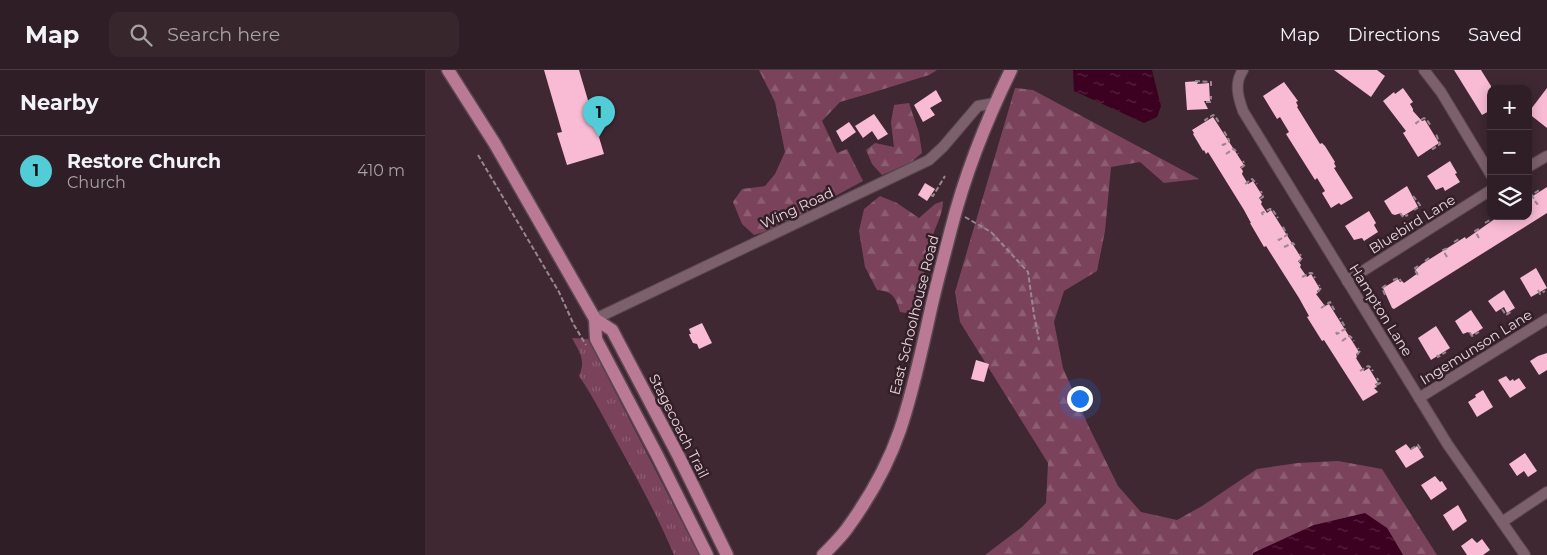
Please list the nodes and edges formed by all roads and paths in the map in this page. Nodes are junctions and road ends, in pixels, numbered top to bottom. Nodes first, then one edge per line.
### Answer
1 (448, 70) edge
2 (1011, 70) edge
3 (1243, 70) edge
4 (1424, 70) edge
5 (1195, 81) dead end
6 (1211, 88) dead end
7 (1211, 96) dead end
8 (1206, 102) dead end
9 (995, 103) junction
10 (1206, 121) dead end
11 (1220, 124) dead end
12 (1417, 124) dead end
13 (1431, 126) dead end
14 (1224, 131) dead end
15 (1436, 134) dead end
16 (1222, 144) dead end
17 (1432, 148) dead end
18 (1226, 154) dead end
19 (1238, 154) dead end
20 (479, 155) dead end
21 (1547, 156) edge
22 (1243, 161) dead end
23 (1532, 165) edge
24 (1241, 168) dead end
25 (1487, 168) edge
26 (945, 176) dead end
27 (1245, 184) dead end
28 (1257, 184) dead end
29 (1541, 189) dead end
30 (1261, 191) dead end
31 (1487, 193) edge
32 (931, 195) dead end
33 (1413, 196) dead end
34 (1260, 199) dead end
35 (1538, 203) dead end
36 (1414, 210) dead end
37 (956, 213) junction
38 (1400, 213) dead end
39 (1263, 215) dead end
40 (1408, 215) dead end
41 (1278, 218) dead end
42 (1491, 222) dead end
43 (1485, 223) dead end
44 (1282, 225) dead end
45 (1479, 229) dead end
46 (1278, 238) dead end
47 (1479, 238) dead end
48 (1460, 240) dead end
49 (1454, 242) dead end
50 (1284, 247) dead end
51 (1296, 247) dead end
52 (1447, 248) dead end
53 (1300, 254) dead end
54 (1447, 257) dead end
55 (1430, 260) dead end
56 (1425, 261) dead end
57 (1299, 262) dead end
58 (1418, 266) dead end
59 (1418, 275) dead end
60 (1302, 278) dead end
61 (1315, 278) dead end
62 (1393, 280) dead end
63 (1347, 281) junction
64 (1401, 281) dead end
65 (1319, 284) dead end
66 (1386, 285) dead end
67 (1538, 290) dead end
68 (1545, 291) dead end
69 (1318, 292) dead end
70 (1387, 297) dead end
71 (1321, 308) dead end
72 (1502, 309) dead end
73 (1335, 311) dead end
74 (1512, 311) dead end
75 (1340, 318) dead end
76 (595, 319) junction
77 (1547, 319) edge
78 (1336, 332) dead end
79 (1479, 332) dead end
80 (1470, 333) dead end
81 (582, 338) dead end
82 (1039, 340) dead end
83 (1354, 340) dead end
84 (1342, 341) dead end
85 (1358, 348) dead end
86 (1446, 352) dead end
87 (1357, 355) dead end
88 (1437, 355) dead end
89 (1361, 371) dead end
90 (1373, 371) dead end
91 (1377, 378) dead end
92 (1376, 385) dead end
93 (1419, 398) junction
94 (1411, 449) dead end
95 (1422, 451) dead end
96 (1547, 492) edge
97 (1503, 522) junction
98 (707, 555) edge
99 (727, 555) edge
100 (823, 555) edge
101 (1525, 555) edge

1 - 76 main road, Stagecoach Trail
2 - 9 main road, East Schoolhouse Road
3 - 63 street, Hampton Lane
4 - 25 street
5 - 6 path
7 - 8 path
9 - 37 main road, East Schoolhouse Road
9 - 76 street, Wing Road
10 - 11 path
12 - 13 path
14 - 16 path
15 - 17 path
18 - 19 path
20 - 81 path
21 - 23 street
22 - 24 path
26 - 32 path
27 - 28 path
29 - 35 path
30 - 34 path
31 - 63 street, Bluebird Lane
33 - 36 path
37 - 82 path
37 - 100 main road, East Schoolhouse Road
38 - 40 path
39 - 41 path
42 - 43 path
44 - 46 path
45 - 47 path
48 - 49 path
50 - 51 path
52 - 54 path
53 - 57 path
55 - 56 path
58 - 59 path
60 - 61 path
62 - 64 path
63 - 93 street, Hampton Lane
65 - 69 path
66 - 70 path
67 - 68 path
71 - 73 path
72 - 74 path
75 - 78 path
76 - 98 main road, Stagecoach Trail
76 - 99 main road, Stagecoach Trail
77 - 93 street, Ingemunson Lane
79 - 80 path
83 - 84 path
85 - 87 path
86 - 88 path
89 - 90 path
91 - 92 path
93 - 97 street, Hampton Lane
94 - 95 path
96 - 97 street
97 - 101 street, Hampton Lane

